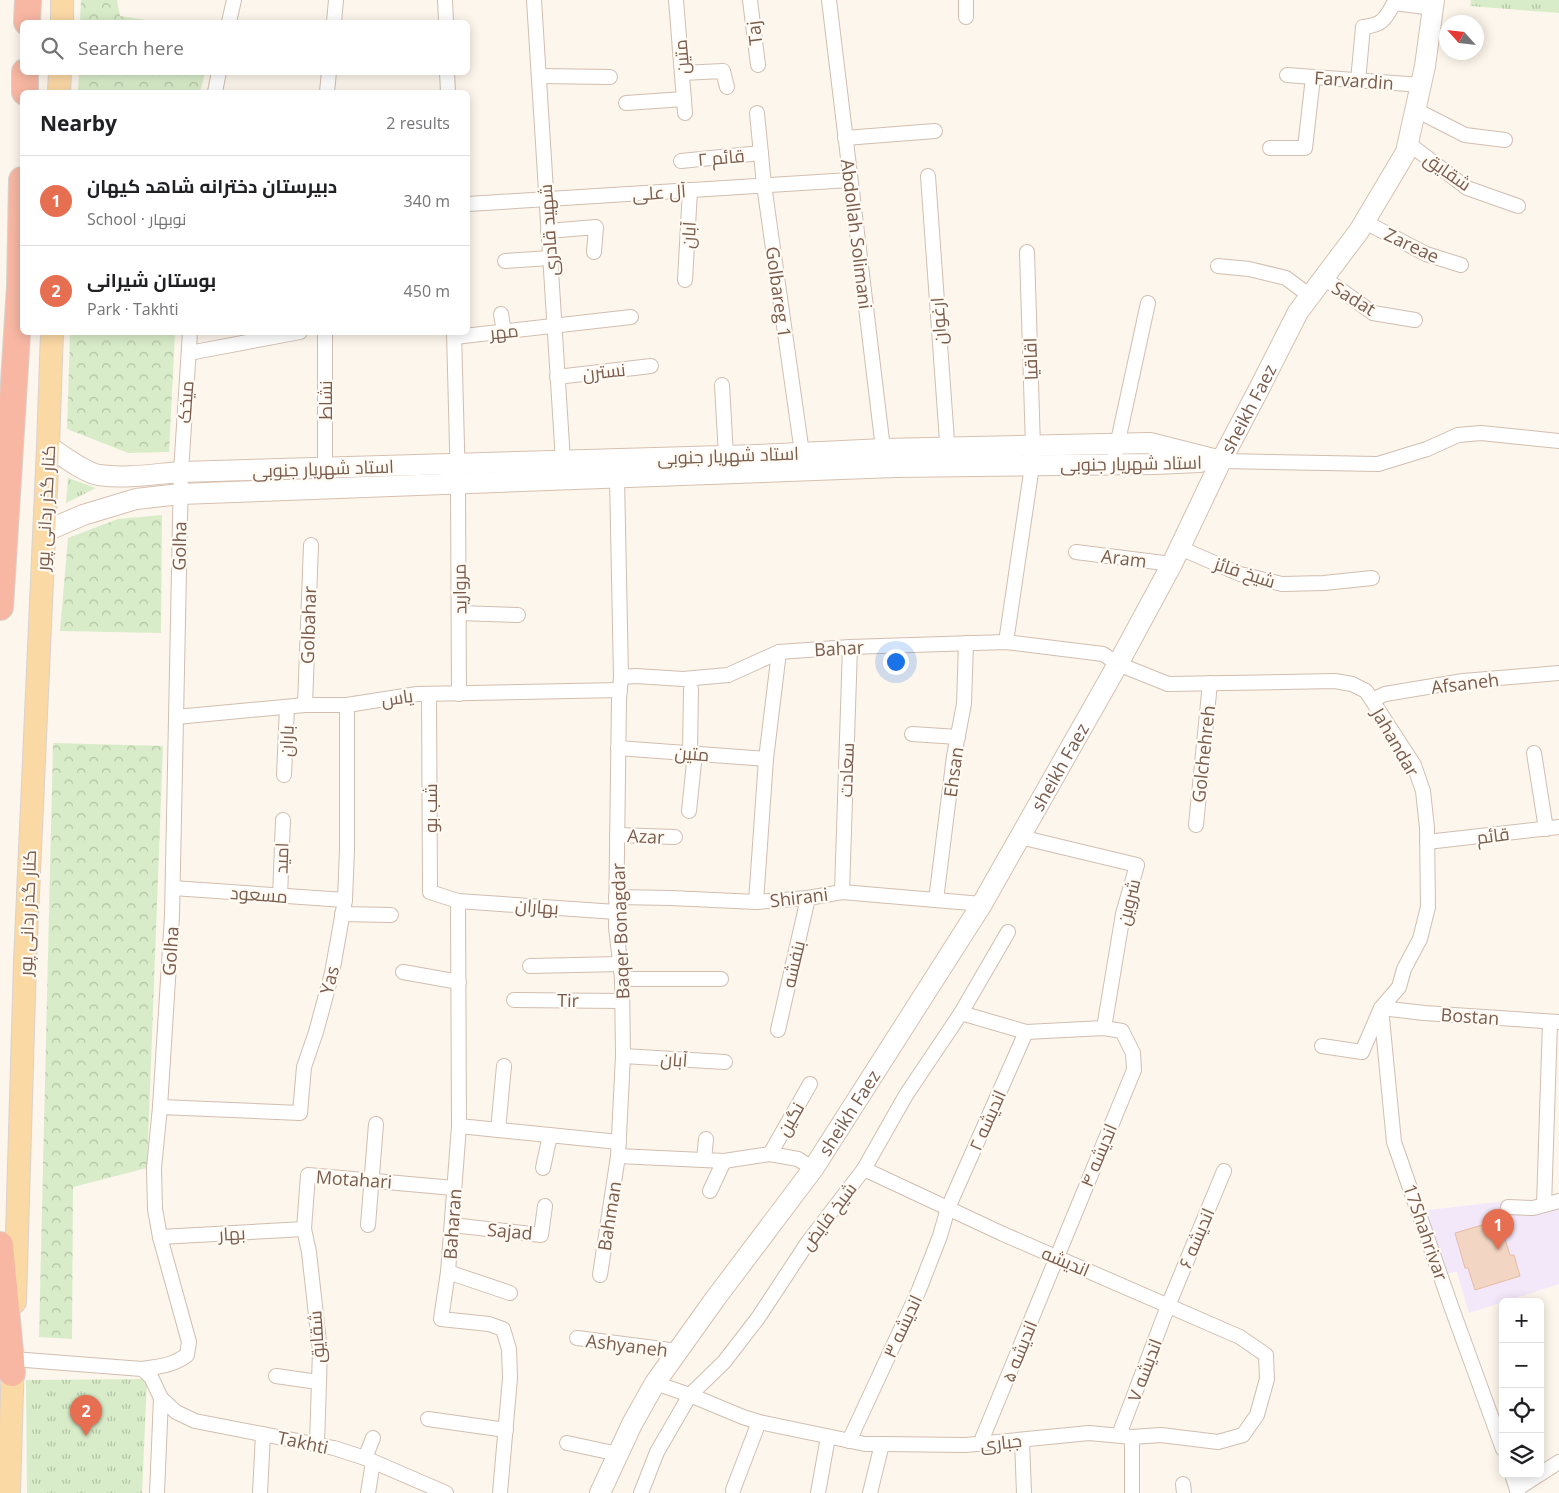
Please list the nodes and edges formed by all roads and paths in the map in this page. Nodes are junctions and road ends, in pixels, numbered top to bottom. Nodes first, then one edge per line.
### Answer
1 (28, 0) edge
2 (62, 0) edge
3 (234, 0) edge
4 (336, 0) edge
5 (445, 0) edge
6 (534, 0) edge
7 (676, 0) edge
8 (750, 0) edge
9 (829, 0) edge
10 (966, 0) edge
11 (1433, 4) edge
12 (966, 17) dead end
13 (27, 20) edge
14 (62, 20) edge
15 (229, 20) edge
16 (334, 20) edge
17 (446, 20) edge
18 (758, 65) dead end
19 (682, 72) junction
20 (25, 75) edge
21 (60, 75) edge
22 (218, 75) edge
23 (329, 75) edge
24 (447, 75) edge
25 (1288, 75) dead end
26 (539, 76) junction
27 (1313, 77) junction
28 (610, 78) dead end
29 (1358, 81) junction
30 (1421, 85) junction
31 (727, 87) dead end
32 (25, 90) edge
33 (59, 90) edge
34 (215, 90) edge
35 (327, 90) edge
36 (448, 90) edge
37 (626, 103) dead end
38 (1416, 110) junction
39 (757, 113) dead end
40 (935, 131) dead end
41 (845, 138) junction
42 (1505, 140) dead end
43 (1408, 143) junction
44 (1270, 148) dead end
45 (761, 153) junction
46 (681, 160) dead end
47 (928, 176) dead end
48 (850, 180) junction
49 (764, 186) junction
50 (690, 190) junction
51 (546, 199) junction
52 (470, 204) edge
53 (1518, 206) dead end
54 (1365, 222) junction
55 (548, 231) junction
56 (594, 252) dead end
57 (1027, 252) dead end
58 (20, 257) edge
59 (550, 258) junction
60 (505, 261) dead end
61 (1461, 265) dead end
62 (1218, 266) dead end
63 (1324, 278) junction
64 (685, 280) dead end
65 (1310, 296) junction
66 (1148, 303) dead end
67 (501, 314) dead end
68 (631, 318) dead end
69 (1415, 320) dead end
70 (554, 326) junction
71 (504, 332) junction
72 (470, 334) edge
73 (52, 335) edge
74 (190, 335) edge
75 (284, 335) edge
76 (325, 335) edge
77 (454, 335) edge
78 (189, 353) junction
79 (651, 366) dead end
80 (557, 377) junction
81 (722, 385) dead end
82 (1559, 441) edge
83 (1117, 444) junction
84 (48, 446) junction
85 (1032, 456) junction
86 (948, 457) junction
87 (884, 458) junction
88 (563, 460) junction
89 (1221, 461) junction
90 (803, 462) junction
91 (456, 464) junction
92 (1113, 464) junction
93 (724, 465) junction
94 (325, 468) junction
95 (180, 472) junction
96 (617, 478) junction
97 (458, 484) junction
98 (180, 494) junction
99 (44, 532) junction
100 (311, 544) dead end
101 (1076, 552) dead end
102 (1176, 556) junction
103 (1372, 578) dead end
104 (0, 607) edge
105 (458, 613) junction
106 (518, 615) dead end
107 (1006, 642) junction
108 (966, 644) junction
109 (850, 648) junction
110 (779, 652) junction
111 (1118, 664) junction
112 (1559, 673) edge
113 (620, 683) junction
114 (1210, 683) junction
115 (691, 689) dead end
116 (429, 694) junction
117 (459, 694) junction
118 (1372, 700) junction
119 (305, 705) junction
120 (347, 705) junction
121 (287, 707) junction
122 (176, 717) junction
123 (912, 734) dead end
124 (958, 737) junction
125 (618, 748) junction
126 (692, 753) junction
127 (1534, 753) dead end
128 (766, 759) junction
129 (284, 775) dead end
130 (689, 811) dead end
131 (283, 820) dead end
132 (1196, 825) dead end
133 (1553, 828) edge
134 (617, 835) junction
135 (675, 837) dead end
136 (1020, 837) junction
137 (1427, 842) junction
138 (173, 888) junction
139 (842, 892) junction
140 (280, 896) junction
141 (616, 897) junction
142 (808, 898) junction
143 (458, 900) junction
144 (936, 900) junction
145 (756, 902) junction
146 (982, 904) junction
147 (343, 907) junction
148 (616, 912) junction
149 (390, 915) dead end
150 (1008, 932) dead end
151 (620, 964) junction
152 (530, 966) dead end
153 (404, 972) dead end
154 (622, 979) junction
155 (721, 979) dead end
156 (459, 982) junction
157 (514, 1000) dead end
158 (622, 1001) junction
159 (1381, 1008) junction
160 (961, 1013) junction
161 (1554, 1022) edge
162 (1104, 1028) junction
163 (778, 1030) dead end
164 (1026, 1032) junction
165 (1322, 1046) dead end
166 (623, 1056) junction
167 (725, 1062) dead end
168 (504, 1066) dead end
169 (810, 1084) dead end
170 (160, 1107) junction
171 (376, 1124) dead end
172 (459, 1126) junction
173 (498, 1130) junction
174 (550, 1135) junction
175 (706, 1139) dead end
176 (618, 1149) junction
177 (770, 1154) junction
178 (704, 1160) junction
179 (724, 1161) junction
180 (543, 1168) dead end
181 (813, 1169) junction
182 (864, 1169) junction
183 (1224, 1171) dead end
184 (371, 1180) junction
185 (454, 1188) junction
186 (710, 1191) dead end
187 (1559, 1201) edge
188 (1544, 1204) junction
189 (545, 1206) dead end
190 (1508, 1207) dead end
191 (948, 1208) junction
192 (368, 1225) dead end
193 (452, 1225) junction
194 (304, 1230) junction
195 (160, 1237) junction
196 (0, 1245) edge
197 (1056, 1257) junction
198 (448, 1272) junction
199 (600, 1275) dead end
200 (510, 1293) dead end
201 (1168, 1306) junction
202 (577, 1338) dead end
203 (678, 1351) junction
204 (12, 1366) junction
205 (142, 1369) junction
206 (276, 1376) dead end
207 (318, 1382) junction
208 (655, 1383) junction
209 (690, 1395) junction
210 (161, 1398) junction
211 (428, 1419) dead end
212 (759, 1422) junction
213 (506, 1430) junction
214 (263, 1434) junction
215 (1243, 1435) joint
216 (1126, 1436) junction
217 (828, 1437) junction
218 (373, 1438) dead end
219 (1499, 1438) edge
220 (1022, 1440) junction
221 (848, 1441) junction
222 (567, 1443) dead end
223 (317, 1444) junction
224 (882, 1444) junction
225 (980, 1444) junction
226 (618, 1454) junction
227 (369, 1460) junction
228 (1559, 1462) edge
229 (1544, 1471) edge
230 (1513, 1478) edge
231 (1535, 1478) edge
232 (733, 1490) dead end
233 (1517, 1491) edge
234 (9, 1493) edge
235 (157, 1493) edge
236 (260, 1493) edge
237 (368, 1493) edge
238 (446, 1493) edge
239 (500, 1493) edge
240 (600, 1493) edge
241 (641, 1493) edge
242 (818, 1493) edge
243 (870, 1493) edge
244 (1024, 1493) edge
245 (1132, 1493) edge

1 - 13 highway
2 - 14 main road
3 - 15 street
4 - 16 street
5 - 17 street
6 - 26 street, شهید قادری
7 - 19 street, متین
8 - 18 street, Taj
9 - 41 street, Abdollah Solimani
10 - 12 street
11 - 29 street
11 - 30 street, sheikh Faez
19 - 31 street
19 - 37 street, متین
20 - 32 highway
21 - 33 main road
22 - 34 street
23 - 35 street
24 - 36 street
25 - 27 street, Farvardin
26 - 28 street
26 - 51 street, شهید قادری
27 - 29 street, Farvardin
27 - 44 street
29 - 30 street, Farvardin
30 - 38 street, sheikh Faez
38 - 42 street
38 - 43 street, sheikh Faez
39 - 45 street, Golbareg 1
40 - 41 street
41 - 48 street, Abdollah Solimani
43 - 53 street, شقایق
43 - 54 street, sheikh Faez
45 - 46 street, قائم ۲
45 - 49 street, Golbareg 1
47 - 86 street, ارغوان
48 - 49 street, آل علی
48 - 87 street, Abdollah Solimani
49 - 50 street, آل علی
49 - 90 street, Golbareg 1
50 - 51 street, آل علی
50 - 64 street, آبان
51 - 52 street, آل علی
51 - 55 street, شهید قادری
54 - 61 street, Zareae
54 - 63 street, sheikh Faez
55 - 56 street
55 - 59 street, شهید قادری
57 - 85 street, اقاقیا
58 - 104 highway
59 - 60 street
59 - 70 street, شهید قادری
62 - 65 street
63 - 65 street, sheikh Faez
63 - 69 street, Sadat
65 - 89 street, sheikh Faez
66 - 83 street
67 - 71 street
68 - 70 street, مهر
70 - 71 street, مهر
70 - 80 street, شهید قادری
71 - 72 street, مهر
73 - 84 main road, کنار گذر ردانی پور
74 - 78 street, میخک
75 - 78 street
76 - 94 street, نشاط
77 - 91 street, مروارید
78 - 95 street, میخک
79 - 80 street, نسترن
80 - 88 street, شهید قادری
81 - 93 street
82 - 89 street
83 - 85 street, استاد شهریار جنوبی
83 - 89 street, استاد شهریار جنوبی
83 - 92 street
84 - 95 street, استاد شهریار جنوبی
84 - 99 main road, کنار گذر ردانی پور
85 - 86 street, استاد شهریار جنوبی
85 - 92 street, استاد شهریار جنوبی
85 - 107 street, اقاقیا
86 - 87 street, استاد شهریار جنوبی
87 - 90 street, استاد شهریار جنوبی
88 - 91 street, استاد شهریار جنوبی
88 - 93 street, استاد شهریار جنوبی
89 - 92 street, استاد شهریار جنوبی
89 - 102 street, sheikh Faez
90 - 93 street, استاد شهریار جنوبی
91 - 94 street, استاد شهریار جنوبی
91 - 97 street, مروارید
93 - 96 street, استاد شهریار جنوبی
94 - 95 street, استاد شهریار جنوبی
95 - 98 street, میخک
96 - 97 street, استاد شهریار جنوبی
96 - 113 street, Baqer Bonagdar
97 - 98 street, استاد شهریار جنوبی
97 - 105 street, مروارید
98 - 99 street, استاد شهریار جنوبی
98 - 122 street, Golha
99 - 204 main road, کنار گذر ردانی پور
100 - 119 street, Golbahar
101 - 102 street, Aram
102 - 103 street, شیخ فائز
102 - 111 street, sheikh Faez
105 - 106 street
105 - 117 street, مروارید
107 - 108 street, Bahar
107 - 111 street, Bahar
108 - 109 street, Bahar
108 - 124 street, Ehsan
109 - 110 street, Bahar
109 - 139 street, سعادت
110 - 113 street, Bahar
110 - 128 street
111 - 114 street, Jahandar
111 - 136 street, sheikh Faez
112 - 118 street, Afsaneh
113 - 117 street, یاس
113 - 125 street, Baqer Bonagdar
114 - 118 street, Jahandar
114 - 132 street, Golchehreh
115 - 126 street
116 - 117 street, یاس
116 - 120 street, یاس
116 - 143 street, شب بو
118 - 137 street, Jahandar
119 - 120 street, یاس
119 - 121 street, یاس
120 - 147 street, Yas
121 - 122 street, یاس
121 - 129 street, باران
122 - 138 street, Golha
123 - 124 street
124 - 144 street, Ehsan
125 - 126 street, متین
125 - 134 street, Baqer Bonagdar
126 - 128 street, متین
126 - 130 street
127 - 133 street
128 - 145 street
131 - 140 street, امید
133 - 137 street, قائم
134 - 135 street, Azar
134 - 141 street, Baqer Bonagdar
136 - 146 street, sheikh Faez
136 - 162 street, شروین
137 - 159 street, Jahandar
138 - 140 street, مسعود
138 - 170 street, Golha
139 - 142 street, Shirani
139 - 144 street, Shirani
140 - 147 street, مسعود
141 - 145 street, Shirani
141 - 148 street, Baqer Bonagdar
142 - 145 street, Shirani
142 - 163 street, بنفشه
143 - 148 street, بهاران
143 - 156 street, Baharan
144 - 146 street, Shirani
146 - 181 street, sheikh Faez
147 - 149 street, مسعود
147 - 170 street, Yas
148 - 151 street, Baqer Bonagdar
150 - 160 street, شیخ فایض
151 - 152 street
151 - 154 street, Baqer Bonagdar
153 - 156 street
154 - 155 street
154 - 158 street, Baqer Bonagdar
156 - 172 street, Baharan
157 - 158 street, Tir
158 - 166 street, Baqer Bonagdar
159 - 161 street, Bostan
159 - 165 street, Jahandar
159 - 219 street, 17Shahrivar
160 - 164 street
160 - 182 street, شیخ فایض
161 - 188 street
162 - 164 street
162 - 197 street, اندیشه ۴
164 - 191 street, اندیشه ۲
166 - 167 street, آبان
166 - 176 street, Baqer Bonagdar
168 - 173 street
169 - 177 street, نگین
170 - 195 street, Golha
171 - 184 street
172 - 173 street
172 - 185 street, Baharan
173 - 174 street
174 - 176 street
174 - 180 street
175 - 178 street
176 - 178 street
176 - 199 street, Bahman
177 - 179 street
177 - 181 street
178 - 179 street
179 - 186 street
181 - 203 street, sheikh Faez
182 - 191 street, اندیشه
182 - 209 street, شیخ فایض
183 - 201 street, اندیشه ۶
184 - 185 street, Motahari
184 - 192 street
184 - 194 street, Motahari
185 - 193 street, Baharan
187 - 188 street
188 - 190 street
189 - 193 street, Sajad
191 - 197 street, اندیشه
191 - 221 street, اندیشه ۳
193 - 198 street, Baharan
194 - 195 street, بهار
194 - 207 street, شقایق
195 - 205 street, Golha
196 - 204 highway
197 - 201 street, اندیشه
197 - 225 street, اندیشه ۵
198 - 200 street
198 - 213 street, Baharan
201 - 215 street, اندیشه
201 - 216 street, اندیشه ۷
202 - 203 street, Ashyaneh
203 - 208 street, sheikh Faez
204 - 205 street
204 - 234 main road, کنار گذر ردانی پور
205 - 210 street, Takhti
206 - 207 street
207 - 223 street, شقایق
208 - 209 street, جباری
208 - 226 street, sheikh Faez
209 - 212 street, جباری
209 - 241 street, شیخ فایض
210 - 214 street, Takhti
210 - 235 street, Takhti
211 - 213 street
212 - 217 street, جباری
212 - 232 street
213 - 239 street, Baharan
214 - 223 street, Takhti
214 - 236 street
215 - 216 street, جباری
216 - 220 street, جباری
216 - 245 street
217 - 221 street, جباری
217 - 242 street
218 - 227 street
220 - 225 street, جباری
220 - 244 street
221 - 224 street, جباری
222 - 226 street
223 - 227 street, Takhti
224 - 225 street, جباری
224 - 243 street
226 - 240 street, sheikh Faez
227 - 237 street
227 - 238 street, Takhti
228 - 229 street
230 - 233 street
231 - 233 street

